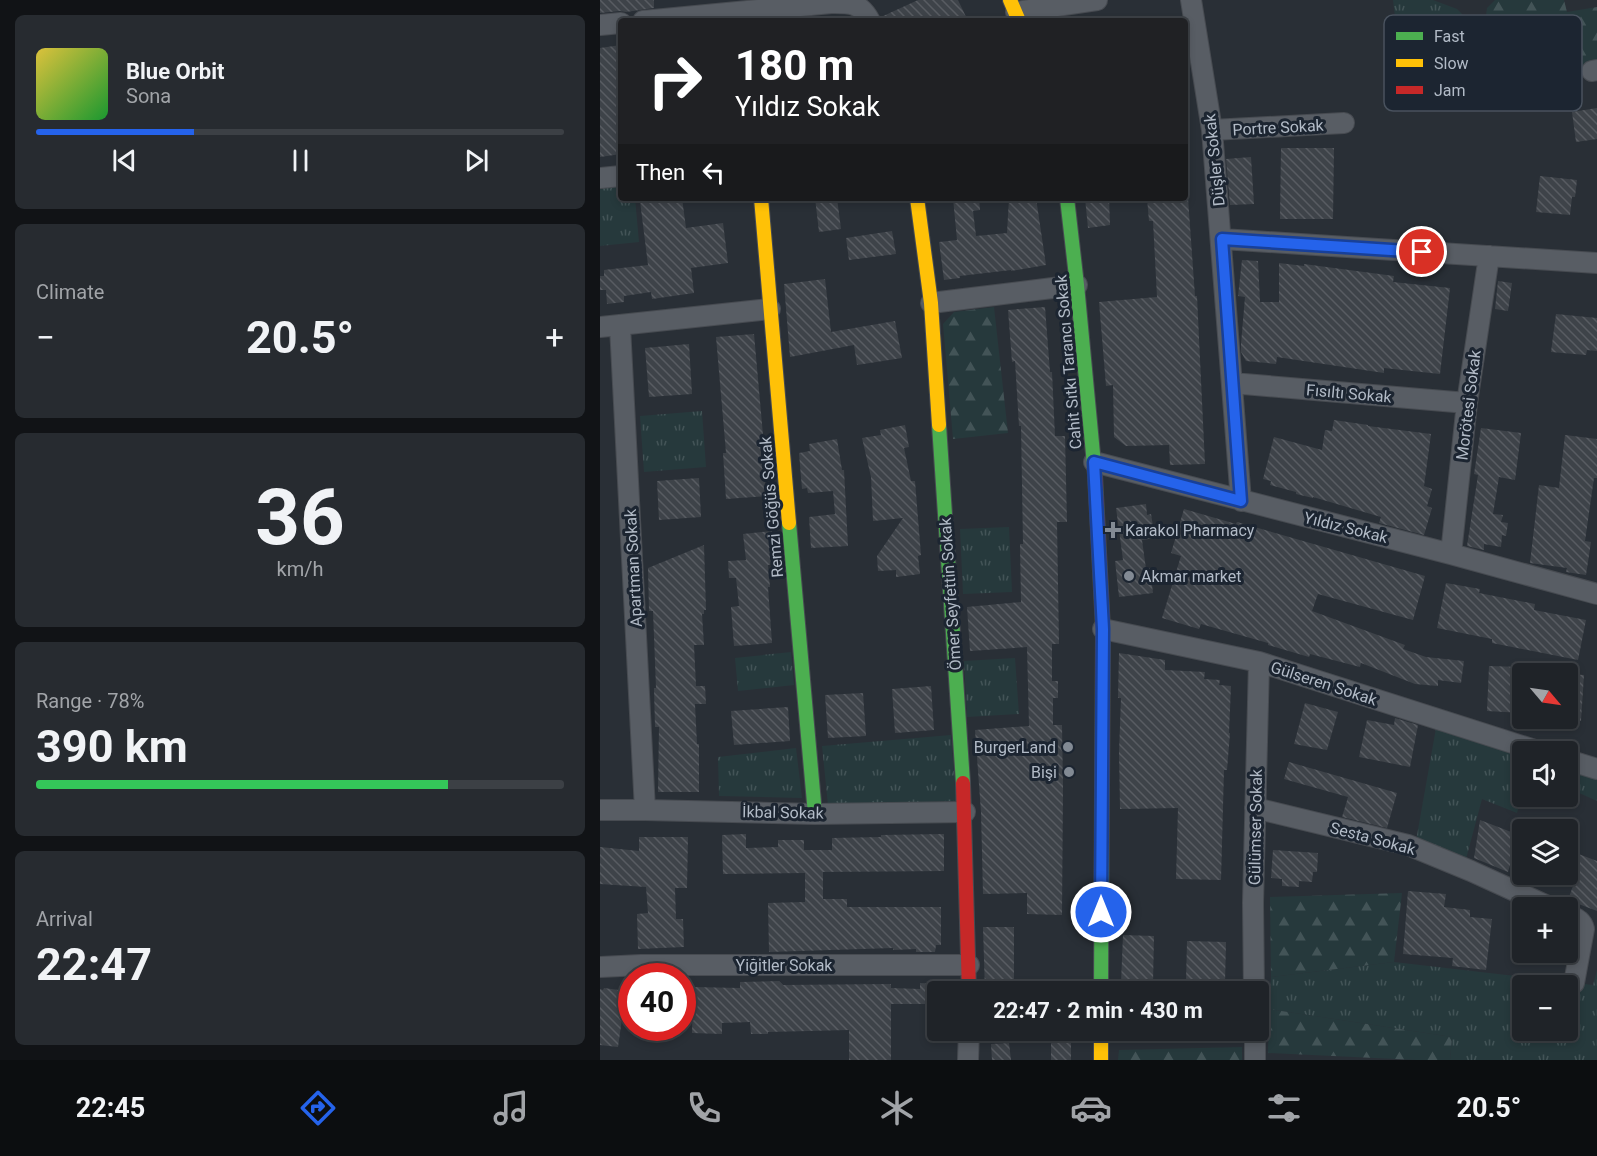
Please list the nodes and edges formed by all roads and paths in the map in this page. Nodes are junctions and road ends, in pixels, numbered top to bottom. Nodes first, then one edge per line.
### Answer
1 (1097, 0) edge
2 (1191, 0) edge
3 (1015, 11) edge
4 (867, 16) edge
5 (674, 18) edge
6 (618, 23) edge
7 (600, 25) edge
8 (1344, 123) dead end
9 (1212, 130) junction
10 (618, 176) edge
11 (600, 178) edge
12 (761, 201) edge
13 (916, 201) edge
14 (1067, 201) edge
15 (1222, 239) junction
16 (1489, 256) junction
17 (1597, 263) edge
18 (1077, 285) junction
19 (931, 303) junction
20 (770, 309) junction
21 (620, 326) junction
22 (600, 327) edge
23 (1232, 383) junction
24 (1467, 403) junction
25 (1094, 462) junction
26 (1241, 501) junction
27 (1451, 554) junction
28 (1597, 594) edge
29 (1103, 629) junction
30 (1259, 662) junction
31 (1512, 743) edge
32 (1578, 762) edge
33 (1597, 766) edge
34 (1255, 808) junction
35 (600, 810) edge
36 (645, 810) junction
37 (965, 812) junction
38 (815, 814) junction
39 (1528, 897) edge
40 (1578, 920) edge
41 (1578, 961) edge
42 (969, 965) junction
43 (600, 968) edge
44 (969, 981) edge
45 (1101, 981) edge
46 (1254, 981) edge
47 (969, 1041) edge
48 (1101, 1041) edge
49 (1255, 1041) edge
50 (968, 1060) edge
51 (1101, 1060) edge
52 (1255, 1060) edge

1 - 3 street
2 - 9 street, Düşler Sokak
4 - 5 street
6 - 7 street
8 - 9 street, Portre Sokak
9 - 15 street, Düşler Sokak
10 - 11 street
12 - 20 street, Remzi Göğüs Sokak
13 - 19 street, Ömer Seyfettin Sokak
14 - 18 street, Cahit Sıtkı Tarancı Sokak
15 - 16 street
15 - 23 street, Düşler Sokak
16 - 17 street
16 - 24 street, Morötesi Sokak
18 - 19 street
18 - 25 street, Cahit Sıtkı Tarancı Sokak
19 - 37 street, Ömer Seyfettin Sokak
20 - 21 street
20 - 38 street, Remzi Göğüs Sokak
21 - 22 street
21 - 36 street, Apartman Sokak
23 - 24 street, Fısıltı Sokak
23 - 26 street, Düşler Sokak
24 - 27 street, Morötesi Sokak
25 - 26 street, Yıldız Sokak
25 - 29 street, Cahit Sıtkı Tarancı Sokak
26 - 27 street, Yıldız Sokak
27 - 28 street, Yıldız Sokak
29 - 30 street, Gülseren Sokak
29 - 45 street, Cahit Sıtkı Tarancı Sokak
30 - 31 street, Gülseren Sokak
30 - 34 street, Gülümser Sokak
32 - 33 street
34 - 39 street, Sesta Sokak
34 - 46 street, Gülümser Sokak
35 - 36 street, İkbal Sokak
36 - 38 street, İkbal Sokak
37 - 38 street, İkbal Sokak
37 - 42 street, Ömer Seyfettin Sokak
40 - 41 street
42 - 43 street, Yiğitler Sokak
42 - 44 street, Ömer Seyfettin Sokak
47 - 50 street
48 - 51 street
49 - 52 street

